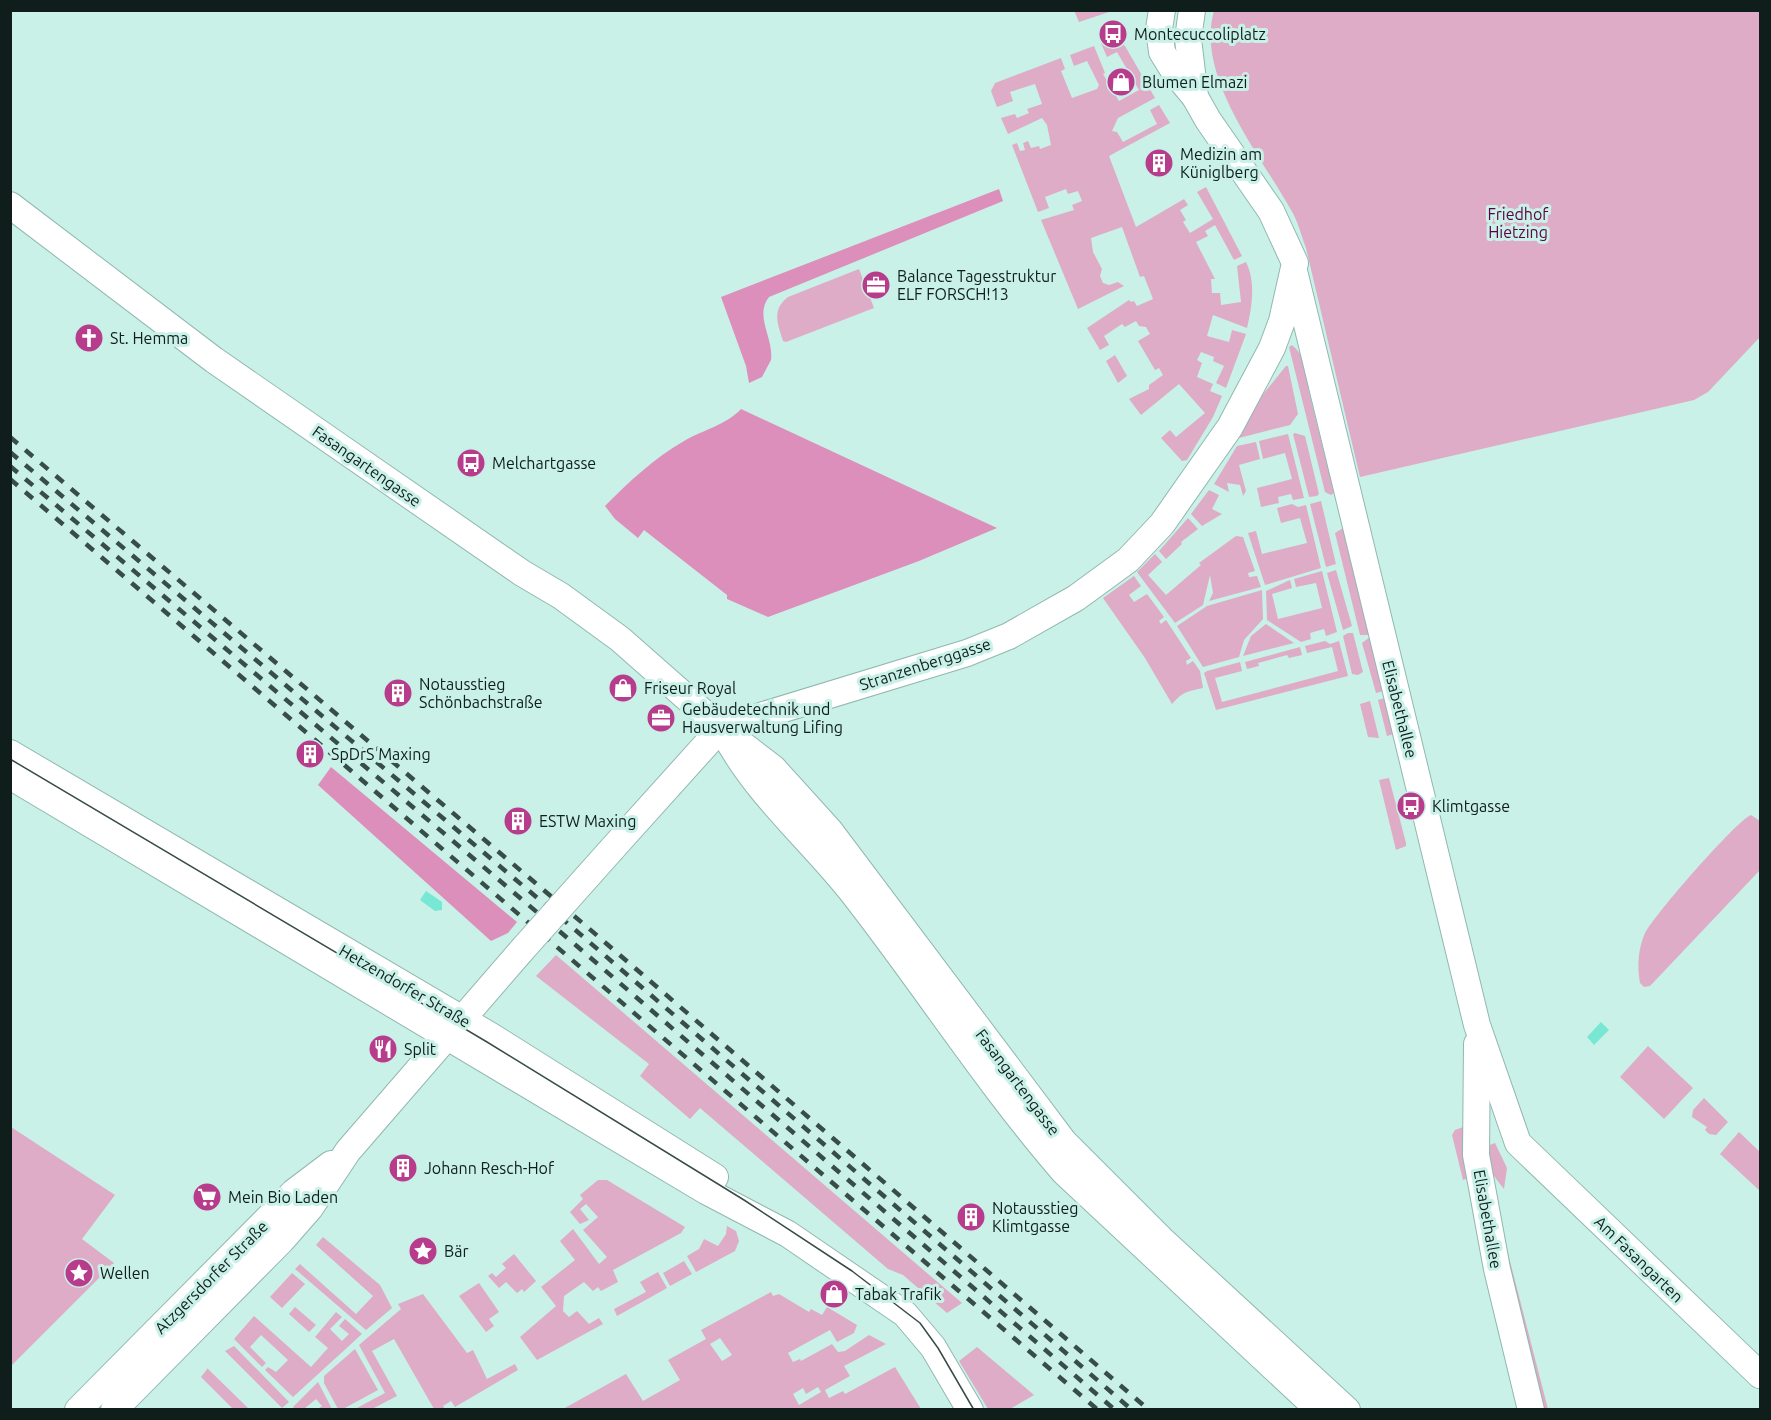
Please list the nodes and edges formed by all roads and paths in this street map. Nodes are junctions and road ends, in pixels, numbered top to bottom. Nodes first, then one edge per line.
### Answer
1 (1174, 13) edge
2 (1243, 174) junction
3 (10, 205) edge
4 (1294, 272) junction
5 (1279, 314) junction
6 (1311, 338) junction
7 (1323, 394) junction
8 (721, 728) junction
9 (10, 753) edge
10 (10, 776) edge
11 (1477, 1025) junction
12 (455, 1028) junction
13 (1518, 1143) joint
14 (348, 1151) junction
15 (1761, 1375) edge
16 (78, 1410) edge
17 (114, 1410) edge
18 (970, 1410) edge
19 (1319, 1410) edge
20 (1347, 1410) edge
21 (1531, 1410) edge

1 - 2 main road
2 - 4 main road, Stranzenberggasse
2 - 5 main road, Stranzenberggasse
3 - 8 main road, Fasangartengasse
4 - 5 main road, Stranzenberggasse
4 - 6 main road, Elisabethallee
5 - 6 main road
5 - 7 main road, Elisabethallee
5 - 8 main road, Stranzenberggasse
6 - 7 main road, Elisabethallee
7 - 11 main road, Elisabethallee
8 - 12 main road, bridge
8 - 19 main road, Fasangartengasse
8 - 20 main road, Fasangartengasse
9 - 12 main road, Hetzendorfer Straße
10 - 12 main road, Hetzendorfer Straße
11 - 13 main road, Elisabethallee
11 - 21 main road, Elisabethallee
12 - 14 main road, Atzgersdorfer Straße
12 - 18 main road, Hetzendorfer Straße
13 - 15 main road, Am Fasangarten
14 - 16 main road, Atzgersdorfer Straße
14 - 17 main road, Atzgersdorfer Straße

